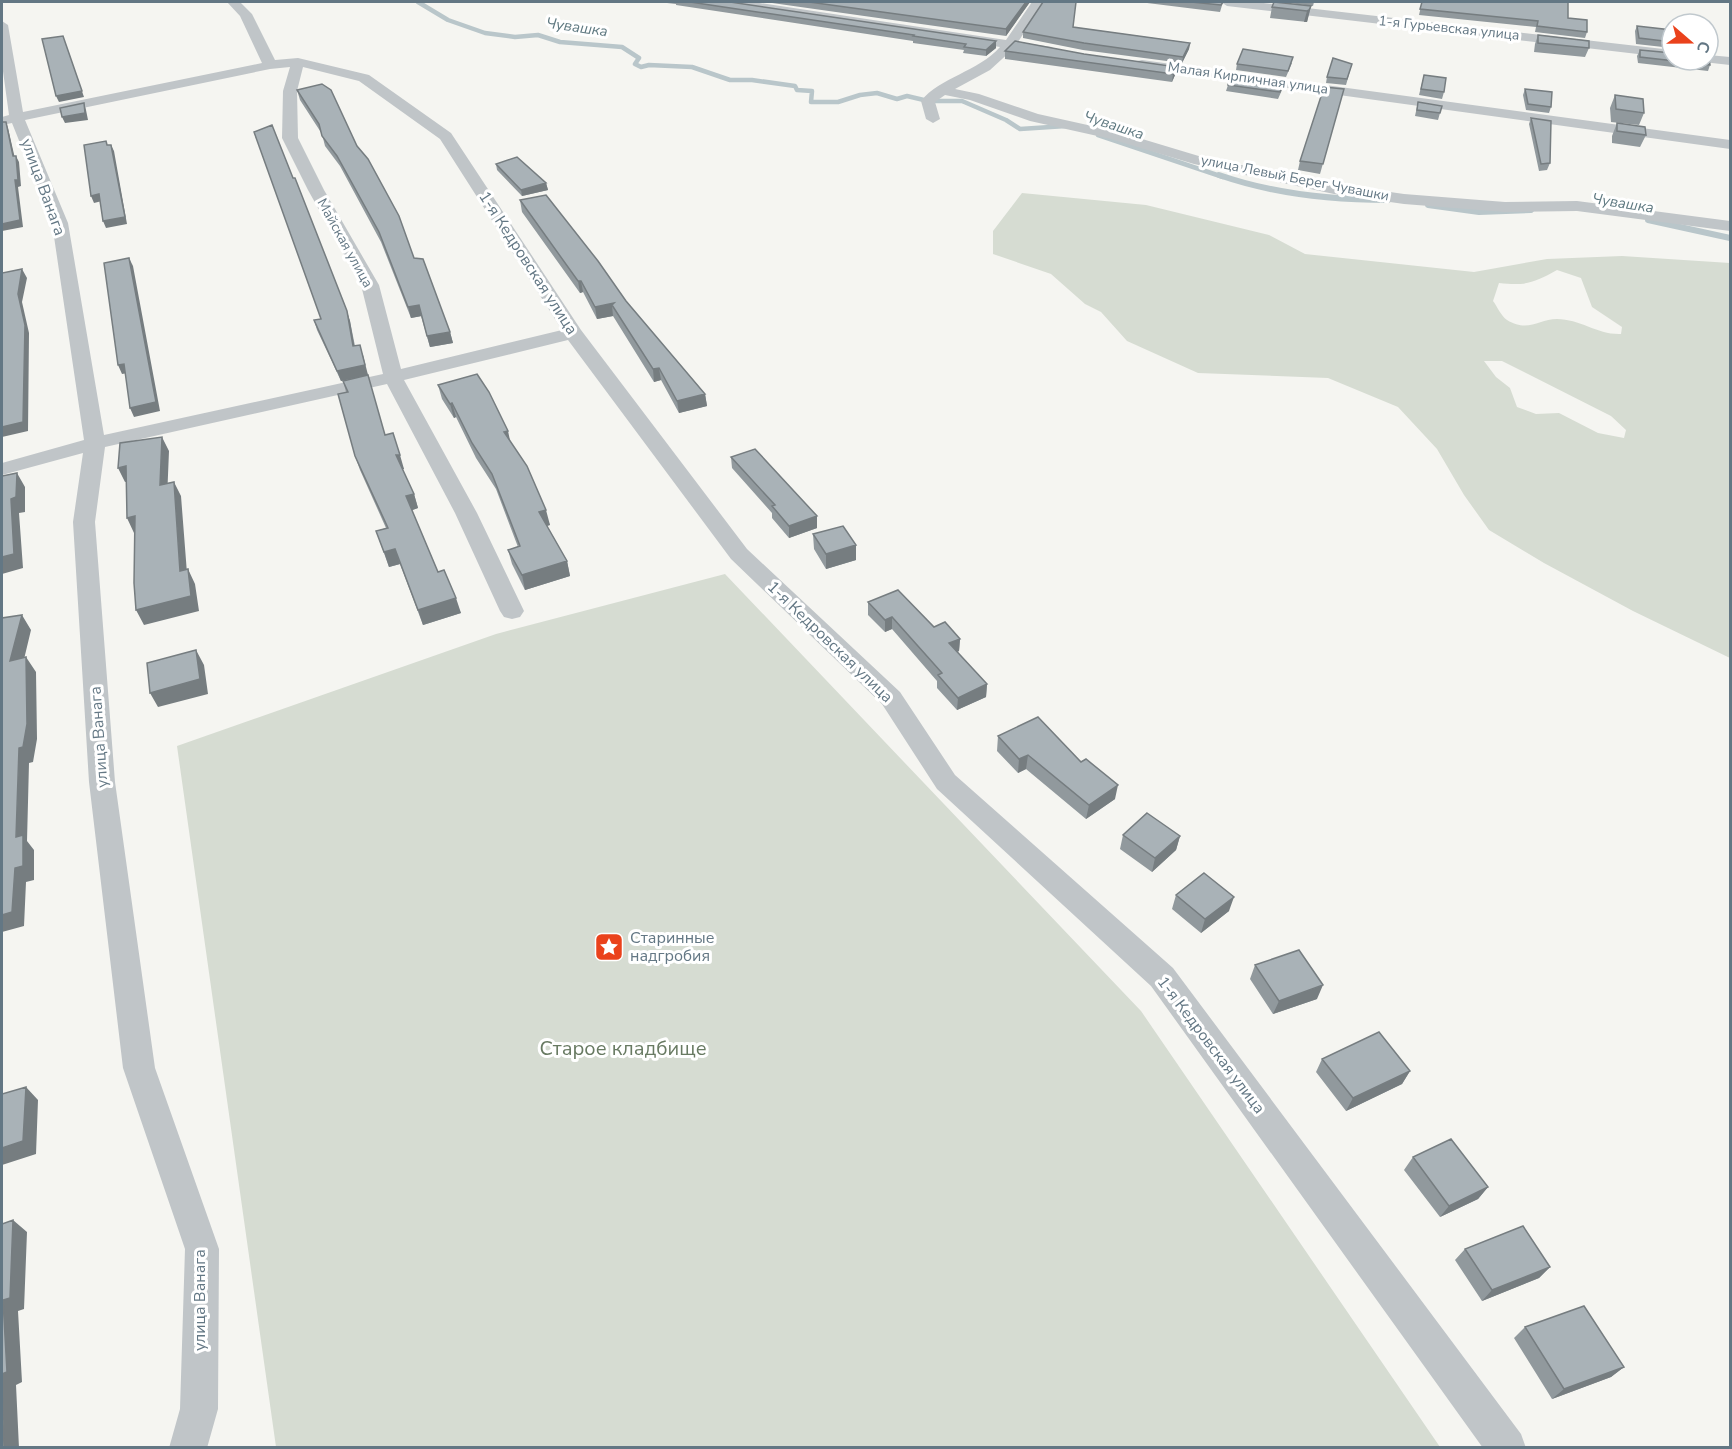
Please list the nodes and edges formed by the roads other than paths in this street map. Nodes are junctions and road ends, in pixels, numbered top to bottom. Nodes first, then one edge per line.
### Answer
1 (232, 2) edge
2 (731, 2) edge
3 (1038, 2) edge
4 (1227, 2) edge
5 (2, 26) edge
6 (1011, 43) junction
7 (1062, 52) edge
8 (1660, 53) edge
9 (298, 62) junction
10 (1128, 62) edge
11 (270, 65) junction
12 (941, 90) junction
13 (9, 119) edge
14 (933, 119) dead end
15 (1731, 145) edge
16 (1731, 226) edge
17 (573, 333) junction
18 (393, 377) junction
19 (95, 443) junction
20 (2, 469) edge
21 (512, 611) dead end
22 (188, 1448) edge
23 (1507, 1448) edge

1 - 11 street
2 - 6 street
3 - 6 street
4 - 8 street, 1-я Гурьевская улица
5 - 13 street, улица Ванага
6 - 7 street
6 - 12 street
9 - 11 street
9 - 17 street, 1-я Кедровская улица
9 - 18 street, Майская улица
10 - 15 street, Малая Кирпичная улица
11 - 13 street
12 - 14 street
12 - 16 street, улица Левый Берег Чувашки
13 - 19 street, улица Ванага
17 - 18 street
17 - 23 street, 1-я Кедровская улица
18 - 19 street
18 - 21 street, Майская улица
19 - 20 street
19 - 22 street, улица Ванага

